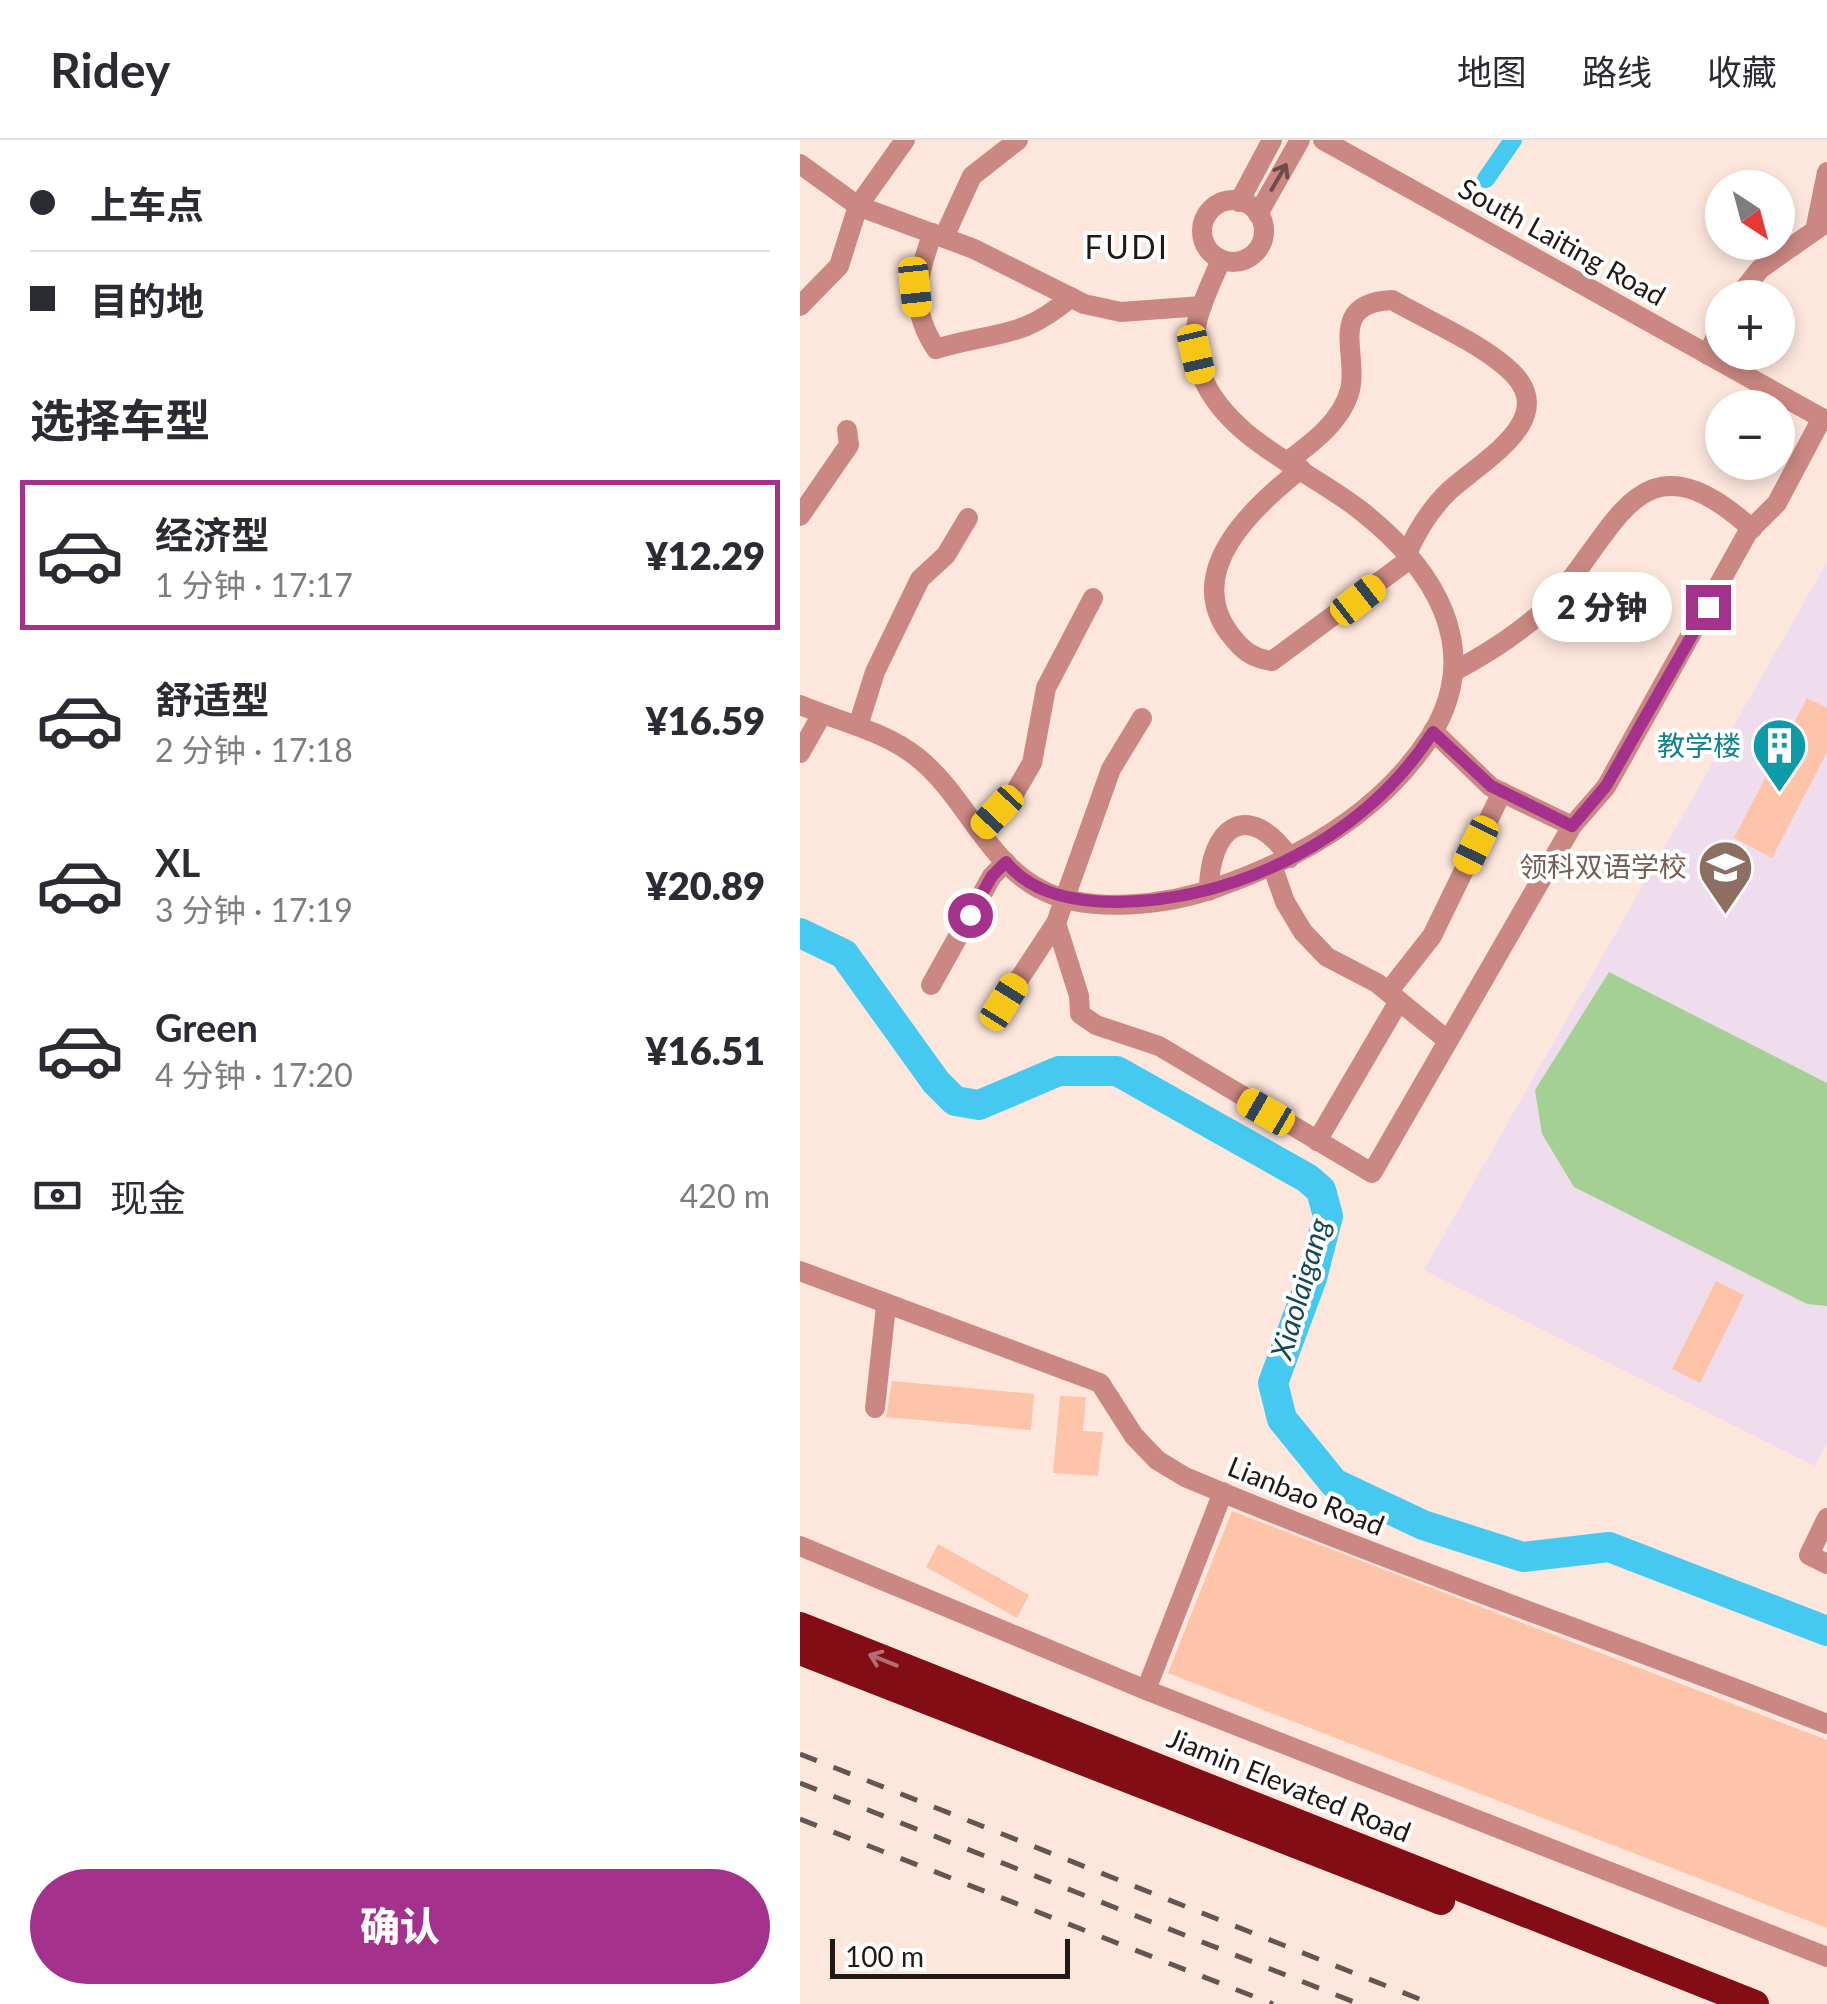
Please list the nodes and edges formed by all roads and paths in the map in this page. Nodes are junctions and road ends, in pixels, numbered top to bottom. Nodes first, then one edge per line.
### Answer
1 (904, 140) edge
2 (1018, 140) edge
3 (1272, 140) edge
4 (1300, 140) edge
5 (1323, 140) edge
6 (800, 164) edge
7 (1827, 172) edge
8 (1240, 202) junction
9 (858, 206) junction
10 (1258, 214) junction
11 (1821, 224) edge
12 (938, 235) junction
13 (1221, 260) junction
14 (1751, 280) edge
15 (1071, 297) junction
16 (800, 306) edge
17 (1202, 306) junction
18 (1705, 353) edge
19 (1735, 370) edge
20 (1824, 420) edge
21 (846, 430) dead end
22 (1295, 465) junction
23 (800, 516) edge
24 (968, 518) dead end
25 (1752, 529) junction
26 (1408, 557) junction
27 (1093, 598) dead end
28 (1454, 672) junction
29 (800, 705) edge
30 (822, 714) junction
31 (1142, 718) dead end
32 (858, 726) junction
33 (1433, 732) junction
34 (800, 753) edge
35 (1502, 792) junction
36 (1572, 826) junction
37 (981, 829) junction
38 (1006, 862) junction
39 (1281, 863) junction
40 (1209, 891) junction
41 (1064, 896) junction
42 (1056, 923) junction
43 (931, 986) dead end
44 (1393, 996) junction
45 (1004, 1002) dead end
46 (1446, 1040) junction
47 (1317, 1141) junction
48 (800, 1271) edge
49 (886, 1306) junction
50 (875, 1408) dead end
51 (1222, 1492) junction
52 (1827, 1518) edge
53 (800, 1546) edge
54 (1827, 1564) edge
55 (800, 1626) edge
56 (800, 1650) edge
57 (1146, 1690) junction
58 (1827, 1724) edge
59 (1827, 1957) edge
60 (1705, 2004) edge
61 (1754, 2004) edge

1 - 9 street
2 - 12 street
3 - 8 street
10 -> 4 street
5 - 18 street, South Laiting Road
6 - 9 street
7 - 11 street
8 - 10 street
8 - 13 street
9 - 12 street
9 - 16 street
10 - 13 street
11 - 14 street
12 - 15 street
12 - 15 street
13 - 17 street
15 - 17 street
17 - 22 street
19 - 20 street, South Laiting Road
20 - 25 street
21 - 23 street
22 - 26 street
22 - 26 street
22 - 26 street
24 - 32 street
25 - 28 street
25 - 36 street
26 - 28 street
27 - 37 street
28 - 33 street
29 - 30 street
30 - 32 street
30 - 34 street
31 - 41 street
32 - 37 street
33 - 35 street
33 - 39 street
35 - 36 street
35 - 44 street
36 - 46 street
37 - 38 street
38 - 41 street
38 - 43 street
39 - 40 street
39 - 40 street
39 - 44 street
40 - 41 street
41 - 42 street
42 - 45 street
42 - 47 street
44 - 46 street
44 - 47 street
46 - 47 street
48 - 49 street, Lianbao Road
49 - 50 street
49 - 51 street, Lianbao Road
51 - 57 street
51 - 58 street, Lianbao Road
52 - 54 street
53 - 57 street
61 -> 55 highway, Jiamin Elevated Road
56 - 60 highway, Jiamin Elevated Road
57 - 59 street

